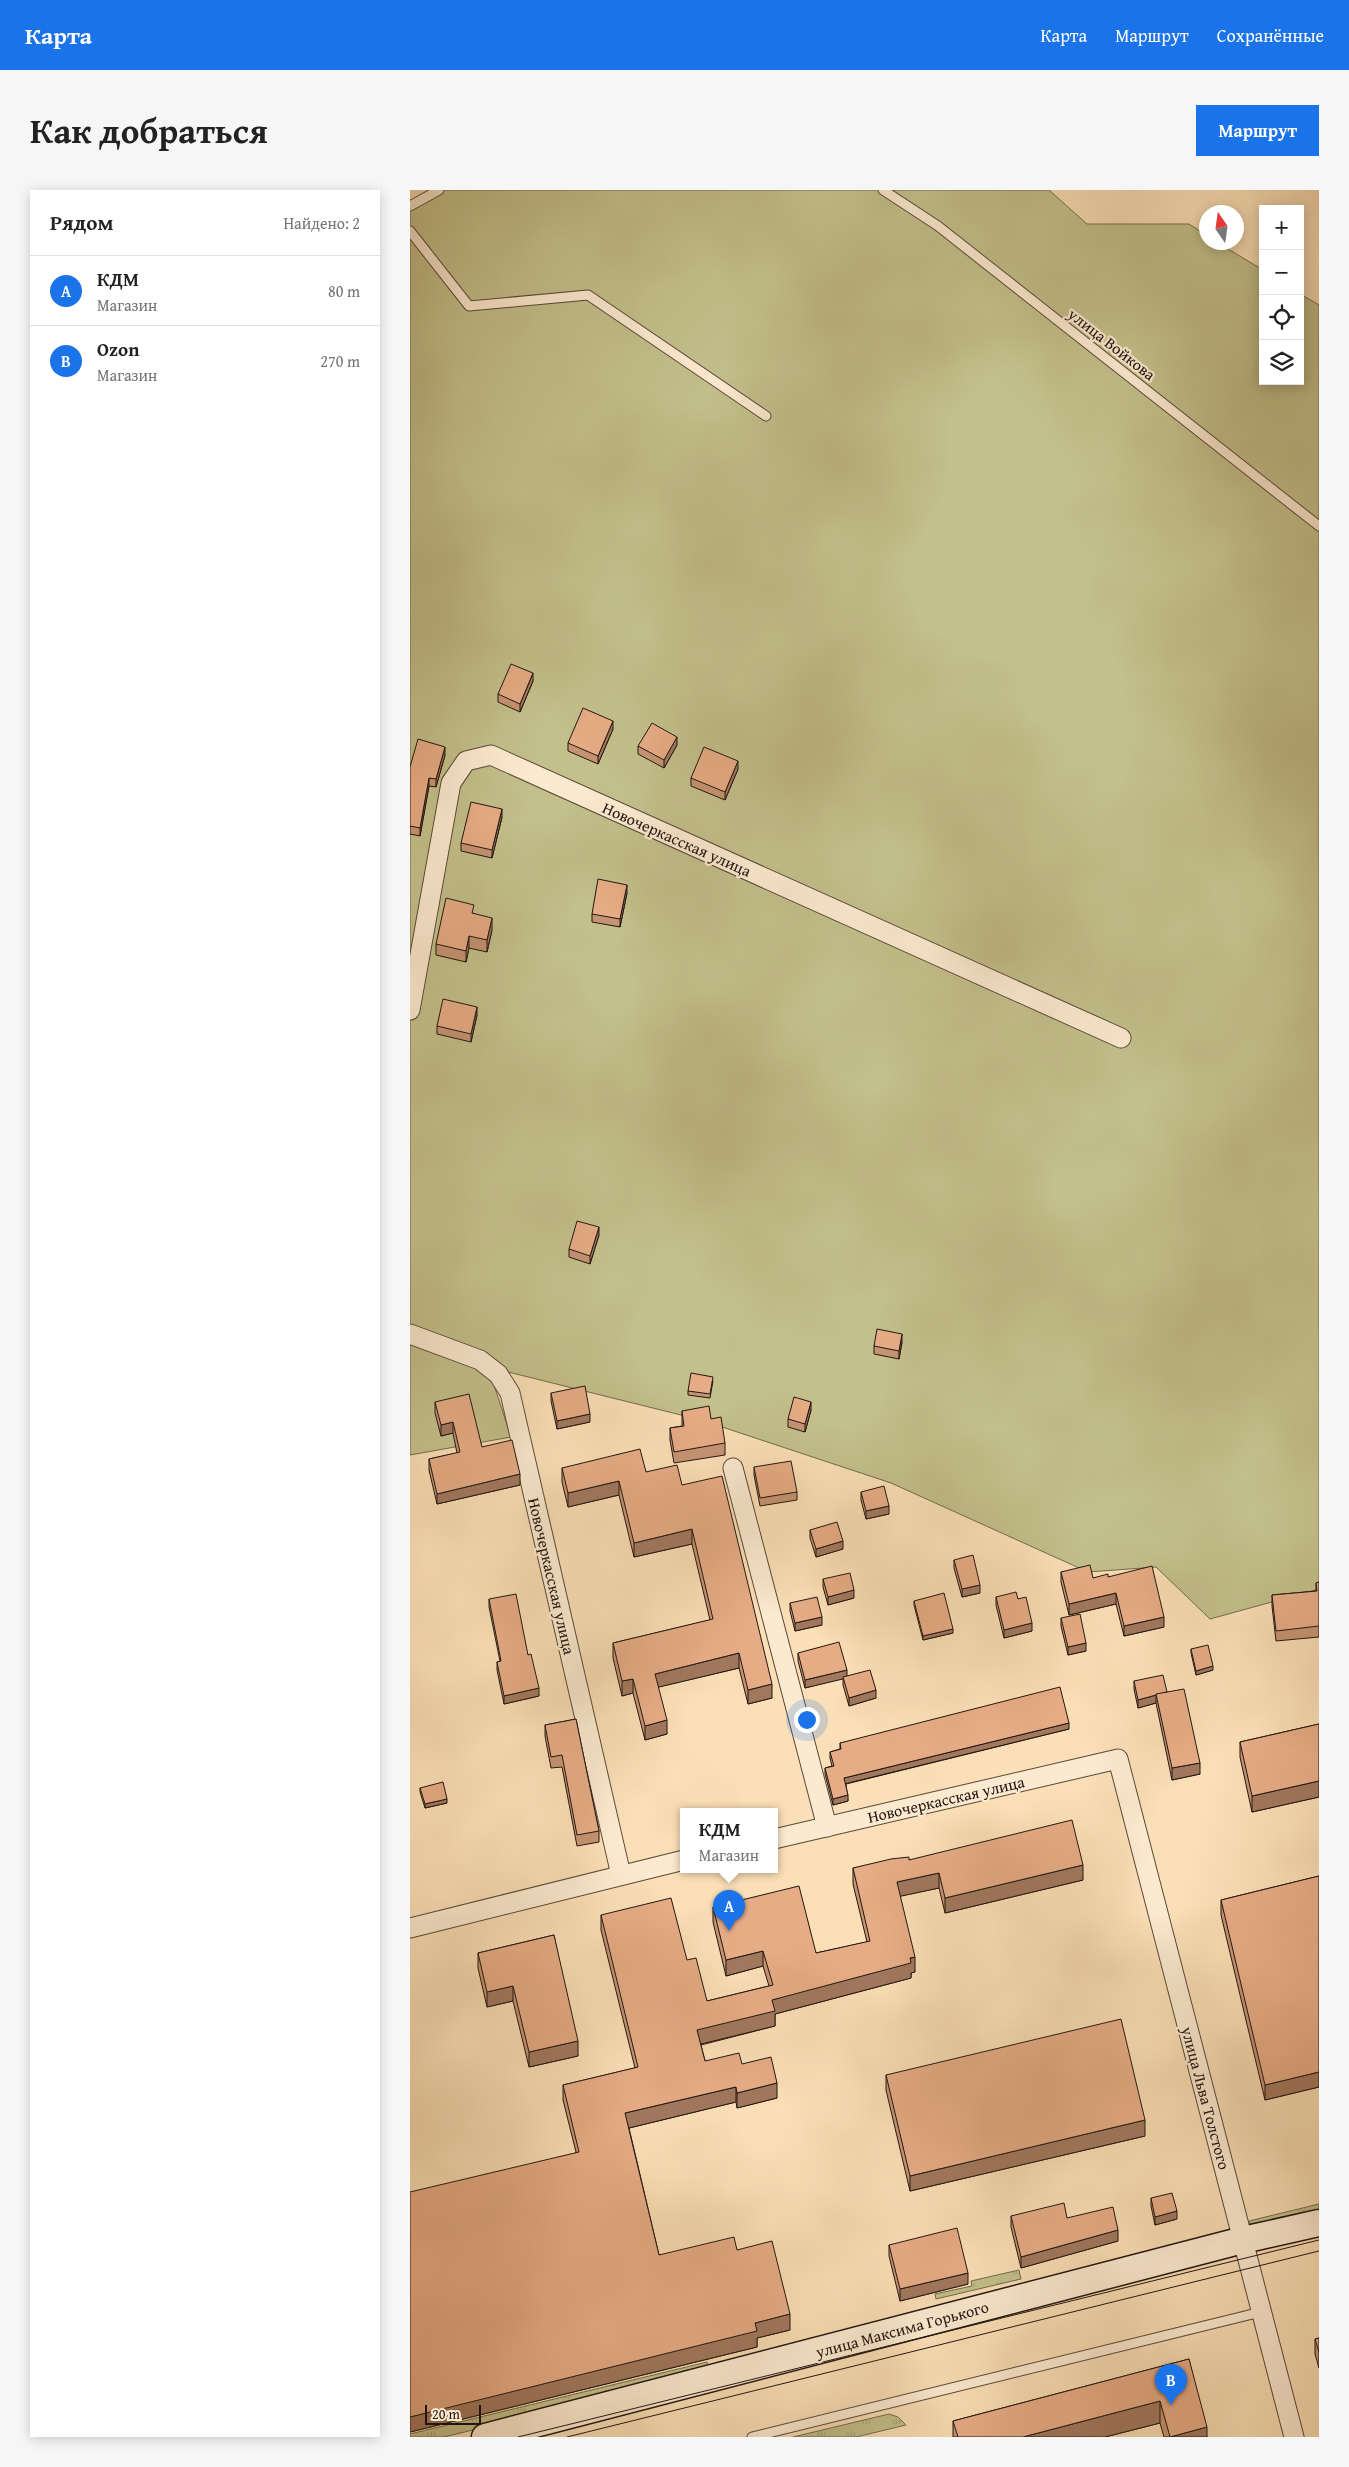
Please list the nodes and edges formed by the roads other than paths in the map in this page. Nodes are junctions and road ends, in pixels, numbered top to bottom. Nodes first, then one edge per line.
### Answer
1 (440, 190) edge
2 (883, 190) edge
3 (410, 206) edge
4 (410, 231) edge
5 (766, 416) dead end
6 (1319, 526) edge
7 (410, 1010) edge
8 (1121, 1038) dead end
9 (410, 1334) edge
10 (733, 1468) dead end
11 (1118, 1759) joint
12 (827, 1827) junction
13 (778, 1838) edge
14 (680, 1861) edge
15 (621, 1875) junction
16 (410, 1928) edge
17 (1319, 2223) edge
18 (1242, 2240) junction
19 (1261, 2312) junction
20 (485, 2437) edge
21 (752, 2437) edge
22 (1294, 2437) edge

1 - 3 lane
2 - 6 lane, улица Войкова
4 - 5 lane
7 - 8 street, Новочеркасская улица
9 - 15 street, Новочеркасская улица
10 - 12 street
11 - 12 street, Новочеркасская улица
11 - 18 street, улица Льва Толстого
12 - 13 street, Новочеркасская улица
14 - 15 street
15 - 16 street
17 - 18 street, улица Максима Горького
18 - 19 street, улица Льва Толстого
18 - 20 street, улица Максима Горького
19 - 21 lane
19 - 22 street, улица Льва Толстого

